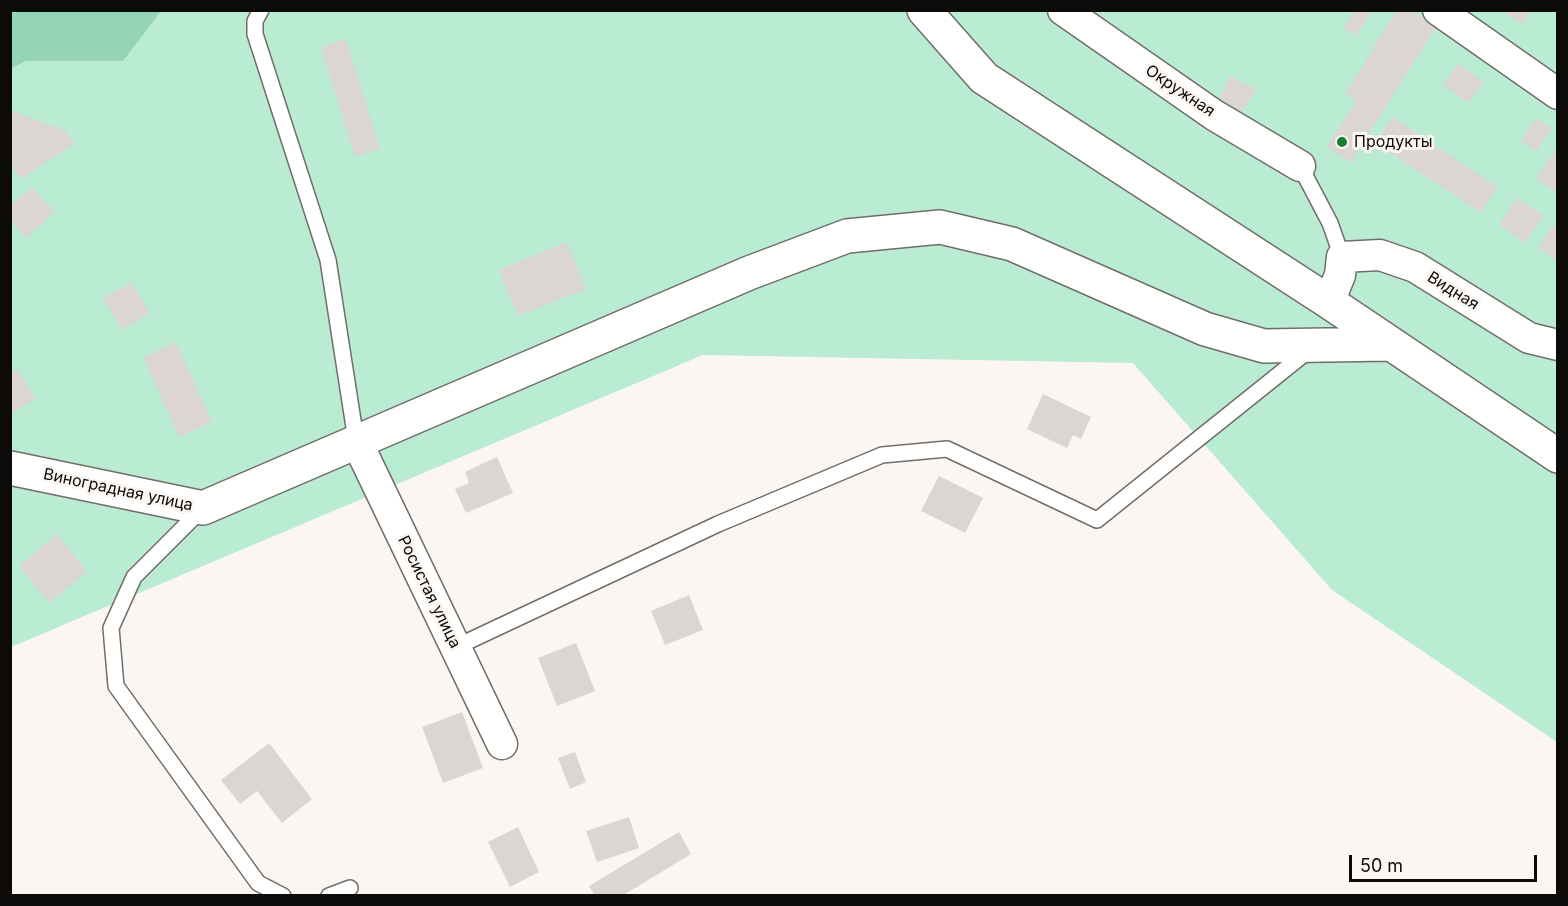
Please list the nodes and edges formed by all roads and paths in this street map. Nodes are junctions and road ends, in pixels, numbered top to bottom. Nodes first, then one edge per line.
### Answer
1 (261, 10) edge
2 (924, 10) edge
3 (1063, 10) edge
4 (1438, 10) edge
5 (1557, 94) edge
6 (1300, 165) joint
7 (1342, 257) junction
8 (1329, 302) junction
9 (1389, 344) junction
10 (1315, 345) junction
11 (1557, 345) edge
12 (356, 440) junction
13 (1557, 456) edge
14 (10, 468) edge
15 (203, 508) junction
16 (456, 647) junction
17 (502, 744) dead end
18 (350, 888) dead end
19 (283, 896) edge
20 (329, 896) edge

1 - 12 lane
2 - 8 street
3 - 6 street, Окружная
4 - 5 street
6 - 7 lane
7 - 8 street
7 - 11 street, Видная
8 - 9 street
9 - 10 street, Виноградная улица
9 - 13 street
10 - 12 street, Виноградная улица
10 - 16 lane
12 - 15 street, Виноградная улица
12 - 16 street, Росистая улица
14 - 15 street, Виноградная улица
15 - 19 lane
16 - 17 street, Росистая улица
18 - 20 lane

